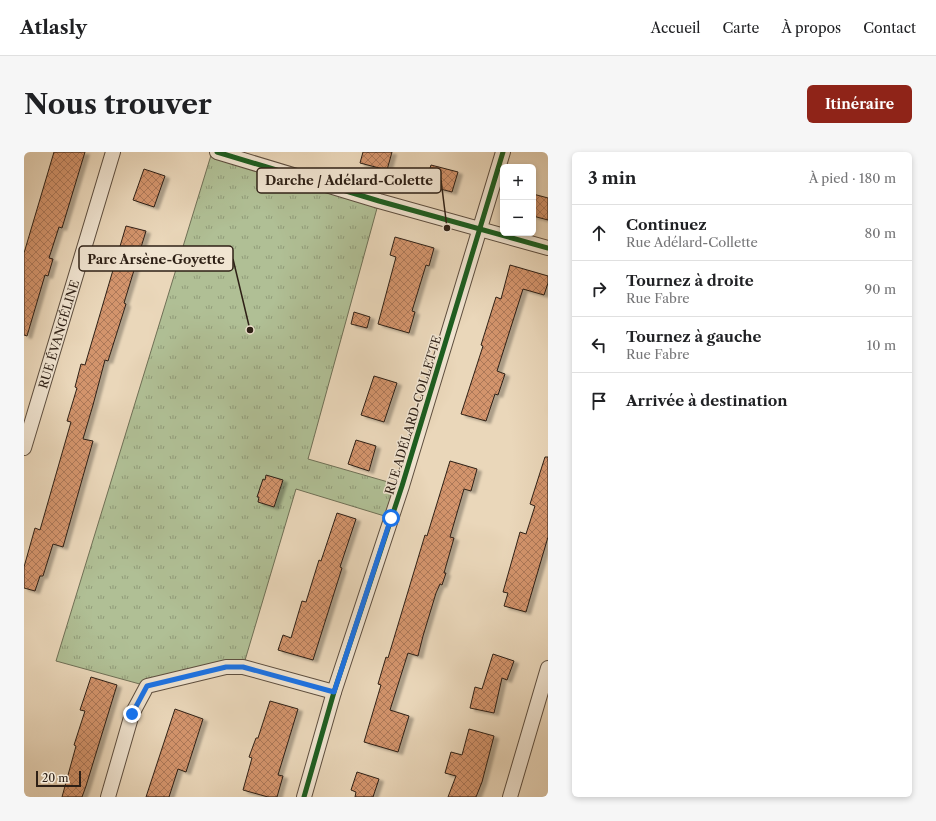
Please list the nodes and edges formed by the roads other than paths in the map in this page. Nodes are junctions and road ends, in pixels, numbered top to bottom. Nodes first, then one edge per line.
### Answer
1 (113, 152) edge
2 (217, 152) edge
3 (502, 152) edge
4 (480, 229) junction
5 (548, 248) edge
6 (24, 448) edge
7 (548, 668) edge
8 (334, 692) junction
9 (108, 797) edge
10 (304, 797) edge
11 (510, 797) edge

1 - 6 street, RUE ÉVANGÉLINE
2 - 4 street
3 - 4 street, RUE ADÉLARD-COLLETTE
4 - 5 street
4 - 8 street, RUE ADÉLARD-COLLETTE
7 - 11 street
8 - 9 street
8 - 10 street, RUE ADÉLARD-COLLETTE

